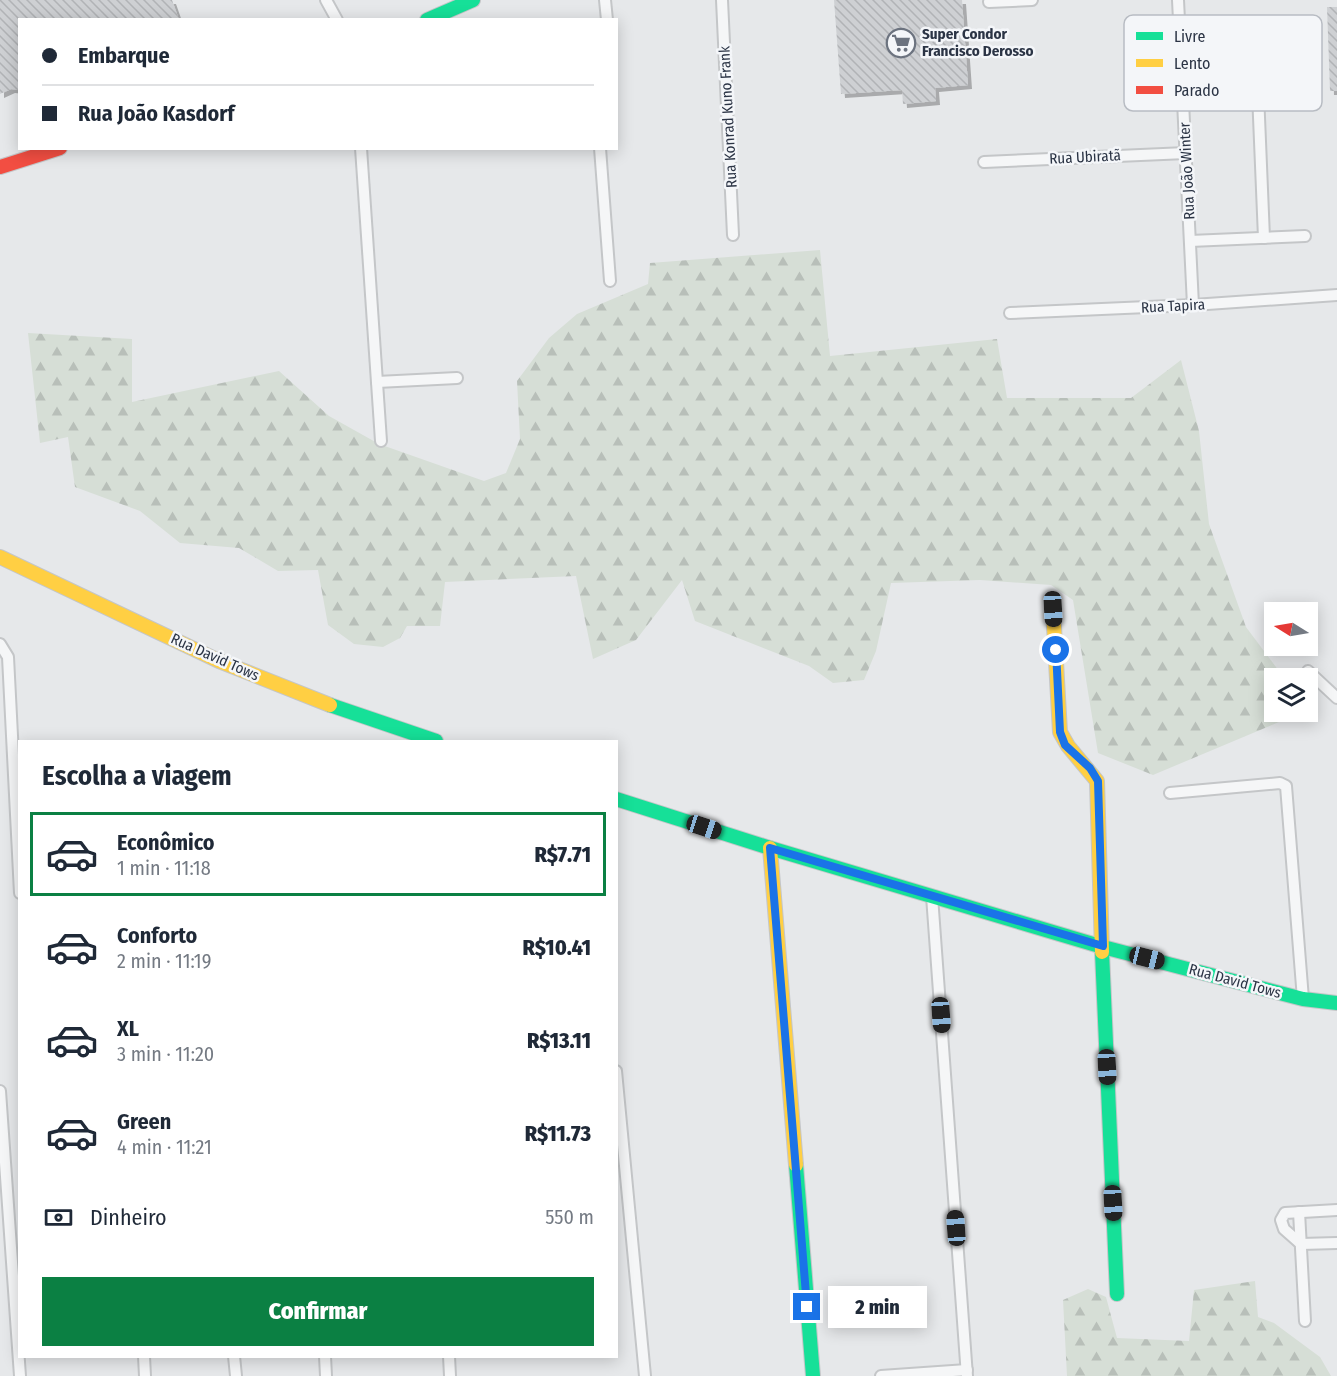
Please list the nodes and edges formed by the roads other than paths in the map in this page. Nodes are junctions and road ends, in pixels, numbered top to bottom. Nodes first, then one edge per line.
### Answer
1 (326, 0) edge
2 (473, 0) edge
3 (605, 0) edge
4 (722, 0) edge
5 (1032, 0) edge
6 (1178, 0) edge
7 (989, 2) dead end
8 (1179, 15) edge
9 (336, 18) edge
10 (432, 18) edge
11 (607, 18) edge
12 (1184, 111) edge
13 (1259, 111) edge
14 (53, 150) edge
15 (361, 150) edge
16 (600, 150) edge
17 (1186, 153) junction
18 (984, 162) dead end
19 (0, 166) edge
20 (733, 235) dead end
21 (1305, 237) dead end
22 (1264, 238) junction
23 (1190, 241) junction
24 (610, 280) dead end
25 (1337, 295) edge
26 (1193, 305) junction
27 (1010, 313) dead end
28 (457, 378) dead end
29 (377, 382) junction
30 (381, 441) dead end
31 (0, 557) edge
32 (1053, 609) dead end
33 (0, 644) edge
34 (1318, 680) edge
35 (1337, 698) edge
36 (409, 737) edge
37 (429, 740) edge
38 (1170, 792) dead end
39 (618, 800) edge
40 (770, 848) junction
41 (18, 854) edge
42 (932, 896) junction
43 (1103, 946) junction
44 (1303, 999) junction
45 (1337, 1003) edge
46 (0, 1091) edge
47 (618, 1092) edge
48 (1337, 1210) edge
49 (1299, 1212) junction
50 (1301, 1244) junction
51 (1337, 1244) edge
52 (1117, 1294) dead end
53 (1305, 1321) dead end
54 (18, 1348) edge
55 (19, 1358) edge
56 (144, 1358) edge
57 (234, 1358) edge
58 (325, 1358) edge
59 (449, 1358) edge
60 (967, 1373) edge
61 (20, 1376) edge
62 (145, 1376) edge
63 (236, 1376) edge
64 (327, 1376) edge
65 (450, 1376) edge
66 (645, 1376) edge
67 (813, 1376) edge
68 (880, 1376) edge

1 - 9 street
2 - 10 street
3 - 11 street
4 - 20 street, Rua Konrad Kuno Frank
5 - 7 street
6 - 8 street, Rua João Winter
12 - 17 street, Rua João Winter
13 - 22 street
14 - 19 street
15 - 29 street
16 - 24 street
17 - 18 street, Rua Ubiratã
17 - 23 street, Rua João Winter
21 - 22 street
22 - 23 street
23 - 26 street, Rua João Winter
25 - 26 street, Rua Tapira
26 - 27 street, Rua Tapira
28 - 29 street
29 - 30 street
31 - 36 street, Rua David Tows
32 - 43 street
33 - 41 street
34 - 35 street
36 - 37 street, Rua David Tows
38 - 44 street
39 - 40 street, Rua David Tows
40 - 42 street, Rua David Tows
40 - 67 street
42 - 43 street, Rua David Tows
42 - 60 street
43 - 44 street, Rua David Tows
43 - 52 street
44 - 45 street, Rua David Tows
46 - 54 street
47 - 66 street
48 - 49 street
49 - 50 street
49 - 50 street
50 - 51 street
50 - 53 street
55 - 61 street
56 - 62 street
57 - 63 street
58 - 64 street
59 - 65 street
60 - 68 street

